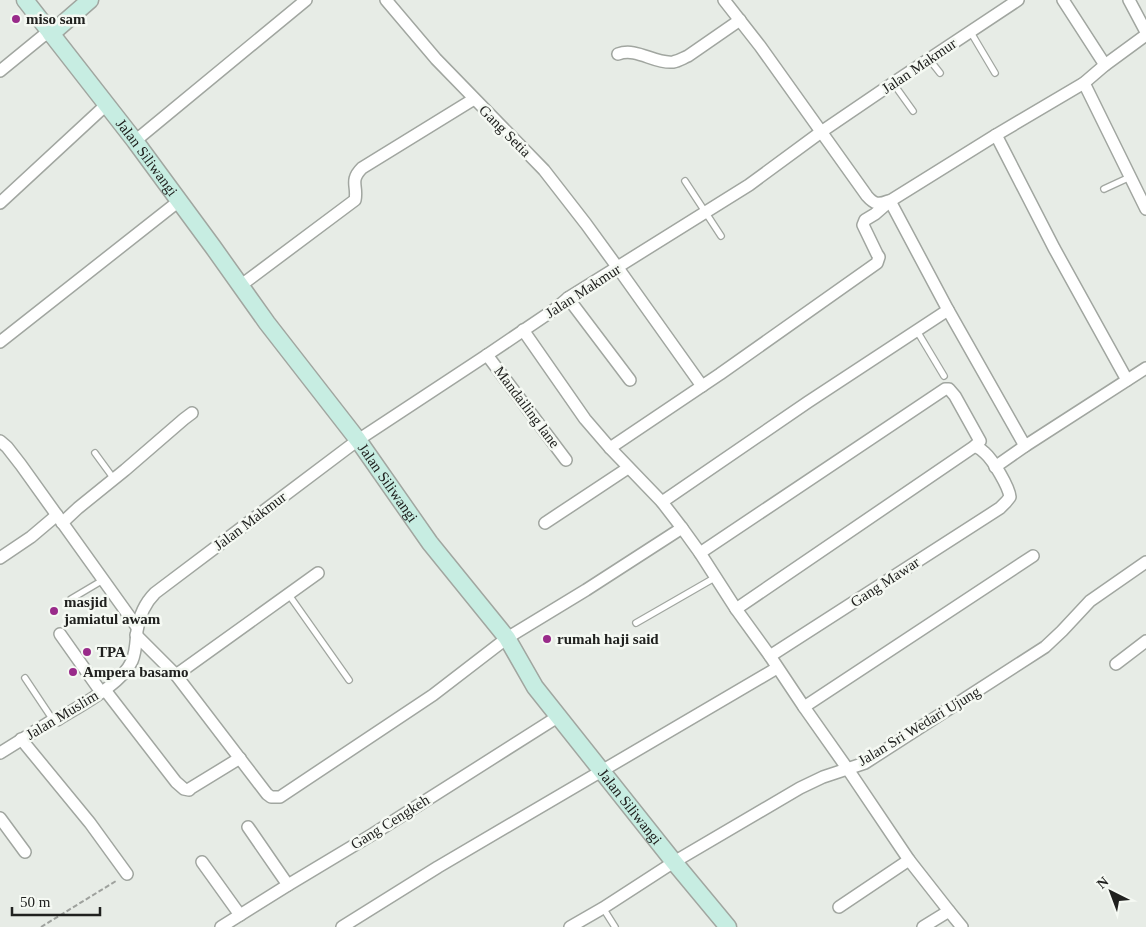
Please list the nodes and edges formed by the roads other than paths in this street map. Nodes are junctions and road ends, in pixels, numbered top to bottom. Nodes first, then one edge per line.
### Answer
1 (25, 0) edge
2 (90, 0) edge
3 (306, 0) edge
4 (386, 0) edge
5 (724, 0) edge
6 (1018, 0) edge
7 (1063, 0) edge
8 (1129, 0) edge
9 (740, 20) junction
10 (970, 31) junction
11 (50, 32) junction
12 (1146, 34) edge
13 (618, 54) dead end
14 (929, 59) junction
15 (1105, 65) junction
16 (0, 71) edge
17 (940, 73) dead end
18 (995, 73) dead end
19 (1084, 82) junction
20 (893, 83) junction
21 (474, 98) junction
22 (106, 105) junction
23 (913, 110) dead end
24 (821, 132) junction
25 (996, 135) junction
26 (135, 141) junction
27 (1130, 177) junction
28 (685, 180) dead end
29 (1104, 189) dead end
30 (179, 201) junction
31 (890, 201) junction
32 (0, 202) edge
33 (1146, 209) edge
34 (704, 212) junction
35 (721, 236) dead end
36 (618, 268) junction
37 (240, 286) junction
38 (568, 298) junction
39 (948, 310) junction
40 (523, 330) junction
41 (917, 332) junction
42 (0, 342) edge
43 (487, 355) junction
44 (1146, 368) edge
45 (944, 376) dead end
46 (630, 380) dead end
47 (1127, 380) junction
48 (702, 386) junction
49 (192, 413) dead end
50 (358, 440) junction
51 (0, 441) edge
52 (975, 446) junction
53 (1025, 446) junction
54 (610, 448) junction
55 (95, 453) dead end
56 (566, 460) dead end
57 (995, 467) junction
58 (628, 468) junction
59 (114, 479) junction
60 (662, 502) junction
61 (59, 519) junction
62 (545, 523) dead end
63 (682, 528) junction
64 (700, 553) junction
65 (1033, 556) dead end
66 (0, 558) edge
67 (1146, 562) edge
68 (318, 573) dead end
69 (716, 577) junction
70 (103, 580) junction
71 (155, 593) joint
72 (288, 595) junction
73 (71, 599) dead end
74 (736, 609) junction
75 (636, 622) dead end
76 (137, 631) junction
77 (60, 634) dead end
78 (507, 638) junction
79 (1146, 641) edge
80 (770, 656) junction
81 (1116, 664) dead end
82 (778, 668) junction
83 (176, 675) junction
84 (25, 678) dead end
85 (349, 680) dead end
86 (103, 691) junction
87 (804, 707) junction
88 (559, 716) junction
89 (53, 720) junction
90 (21, 739) junction
91 (0, 753) edge
92 (240, 758) junction
93 (848, 768) junction
94 (602, 771) junction
95 (0, 818) edge
96 (248, 828) dead end
97 (25, 852) dead end
98 (909, 860) junction
99 (202, 862) dead end
100 (674, 862) junction
101 (127, 874) road end
102 (288, 884) junction
103 (839, 907) dead end
104 (603, 908) junction
105 (948, 911) junction
106 (240, 915) junction
107 (221, 927) edge
108 (342, 927) edge
109 (570, 927) edge
110 (615, 927) edge
111 (728, 927) edge
112 (923, 927) edge
113 (962, 927) edge

1 - 11 street, Jalan Siliwangi
2 - 11 street
3 - 26 street
4 - 21 street, Gang Setia
5 - 9 street
6 - 10 street, Jalan Makmur
7 - 15 street
8 - 12 street
9 - 13 street
9 - 24 street
10 - 14 street, Jalan Makmur
10 - 18 lane
11 - 16 street
11 - 22 street, Jalan Siliwangi
12 - 15 street
14 - 17 lane
14 - 20 street, Jalan Makmur
15 - 19 street
19 - 25 street
19 - 27 street
20 - 23 lane
20 - 24 street, Jalan Makmur
21 - 36 street, Gang Setia
21 - 37 street
22 - 26 street, Jalan Siliwangi
22 - 32 street
24 - 31 street
24 - 34 street, Jalan Makmur
25 - 31 street
25 - 47 street
26 - 30 street, Jalan Siliwangi
27 - 29 lane
27 - 33 street
28 - 34 lane
30 - 37 street, Jalan Siliwangi
30 - 42 street
31 - 39 street
31 - 48 street
34 - 35 lane
34 - 36 street, Jalan Makmur
36 - 38 street, Jalan Makmur
36 - 48 street, Gang Setia
37 - 50 street, Jalan Siliwangi
38 - 40 street, Jalan Makmur
38 - 46 street
39 - 41 street
39 - 53 street
40 - 43 street, Jalan Makmur
40 - 54 street
41 - 45 lane
41 - 60 street
43 - 50 street, Jalan Makmur
43 - 56 street, Mandailing lane
44 - 47 street
47 - 53 street
48 - 54 street
49 - 59 street
50 - 71 street, Jalan Makmur
50 - 78 street, Jalan Siliwangi
51 - 61 street
52 - 57 street
52 - 64 street
52 - 74 street
53 - 57 street
54 - 58 street
55 - 59 lane
57 - 80 street, Gang Mawar
58 - 60 street
58 - 62 street
59 - 61 street
60 - 63 street
61 - 66 street
61 - 70 street
63 - 64 street
63 - 78 street
64 - 69 street
65 - 87 street
67 - 93 street, Jalan Sri Wedari Ujung
68 - 72 street
69 - 74 street
69 - 75 lane
70 - 73 lane
70 - 76 street
71 - 76 street, Jalan Muslim
72 - 83 street
72 - 85 lane
74 - 80 street
76 - 83 street
76 - 86 street, Jalan Muslim
77 - 86 street
78 - 88 street, Jalan Siliwangi
78 - 92 street
79 - 81 street
80 - 82 street
82 - 87 street
82 - 94 street
83 - 92 street
84 - 89 lane
86 - 89 street, Jalan Muslim
86 - 92 street
87 - 93 street
88 - 94 street, Jalan Siliwangi
88 - 102 street, Gang Cengkeh
89 - 90 street, Jalan Muslim
90 - 91 street, Jalan Muslim
90 - 101 street
93 - 98 street
93 - 100 street, Jalan Sri Wedari Ujung
94 - 100 street, Jalan Siliwangi
94 - 108 street
95 - 97 street
96 - 102 street
98 - 103 street
98 - 105 street
99 - 106 street
100 - 104 street, Jalan Sri Wedari Ujung
100 - 111 street, Jalan Siliwangi
102 - 106 street, Gang Cengkeh
104 - 109 street, Jalan Sri Wedari Ujung
104 - 110 lane
105 - 112 street
105 - 113 street
106 - 107 street, Gang Cengkeh

